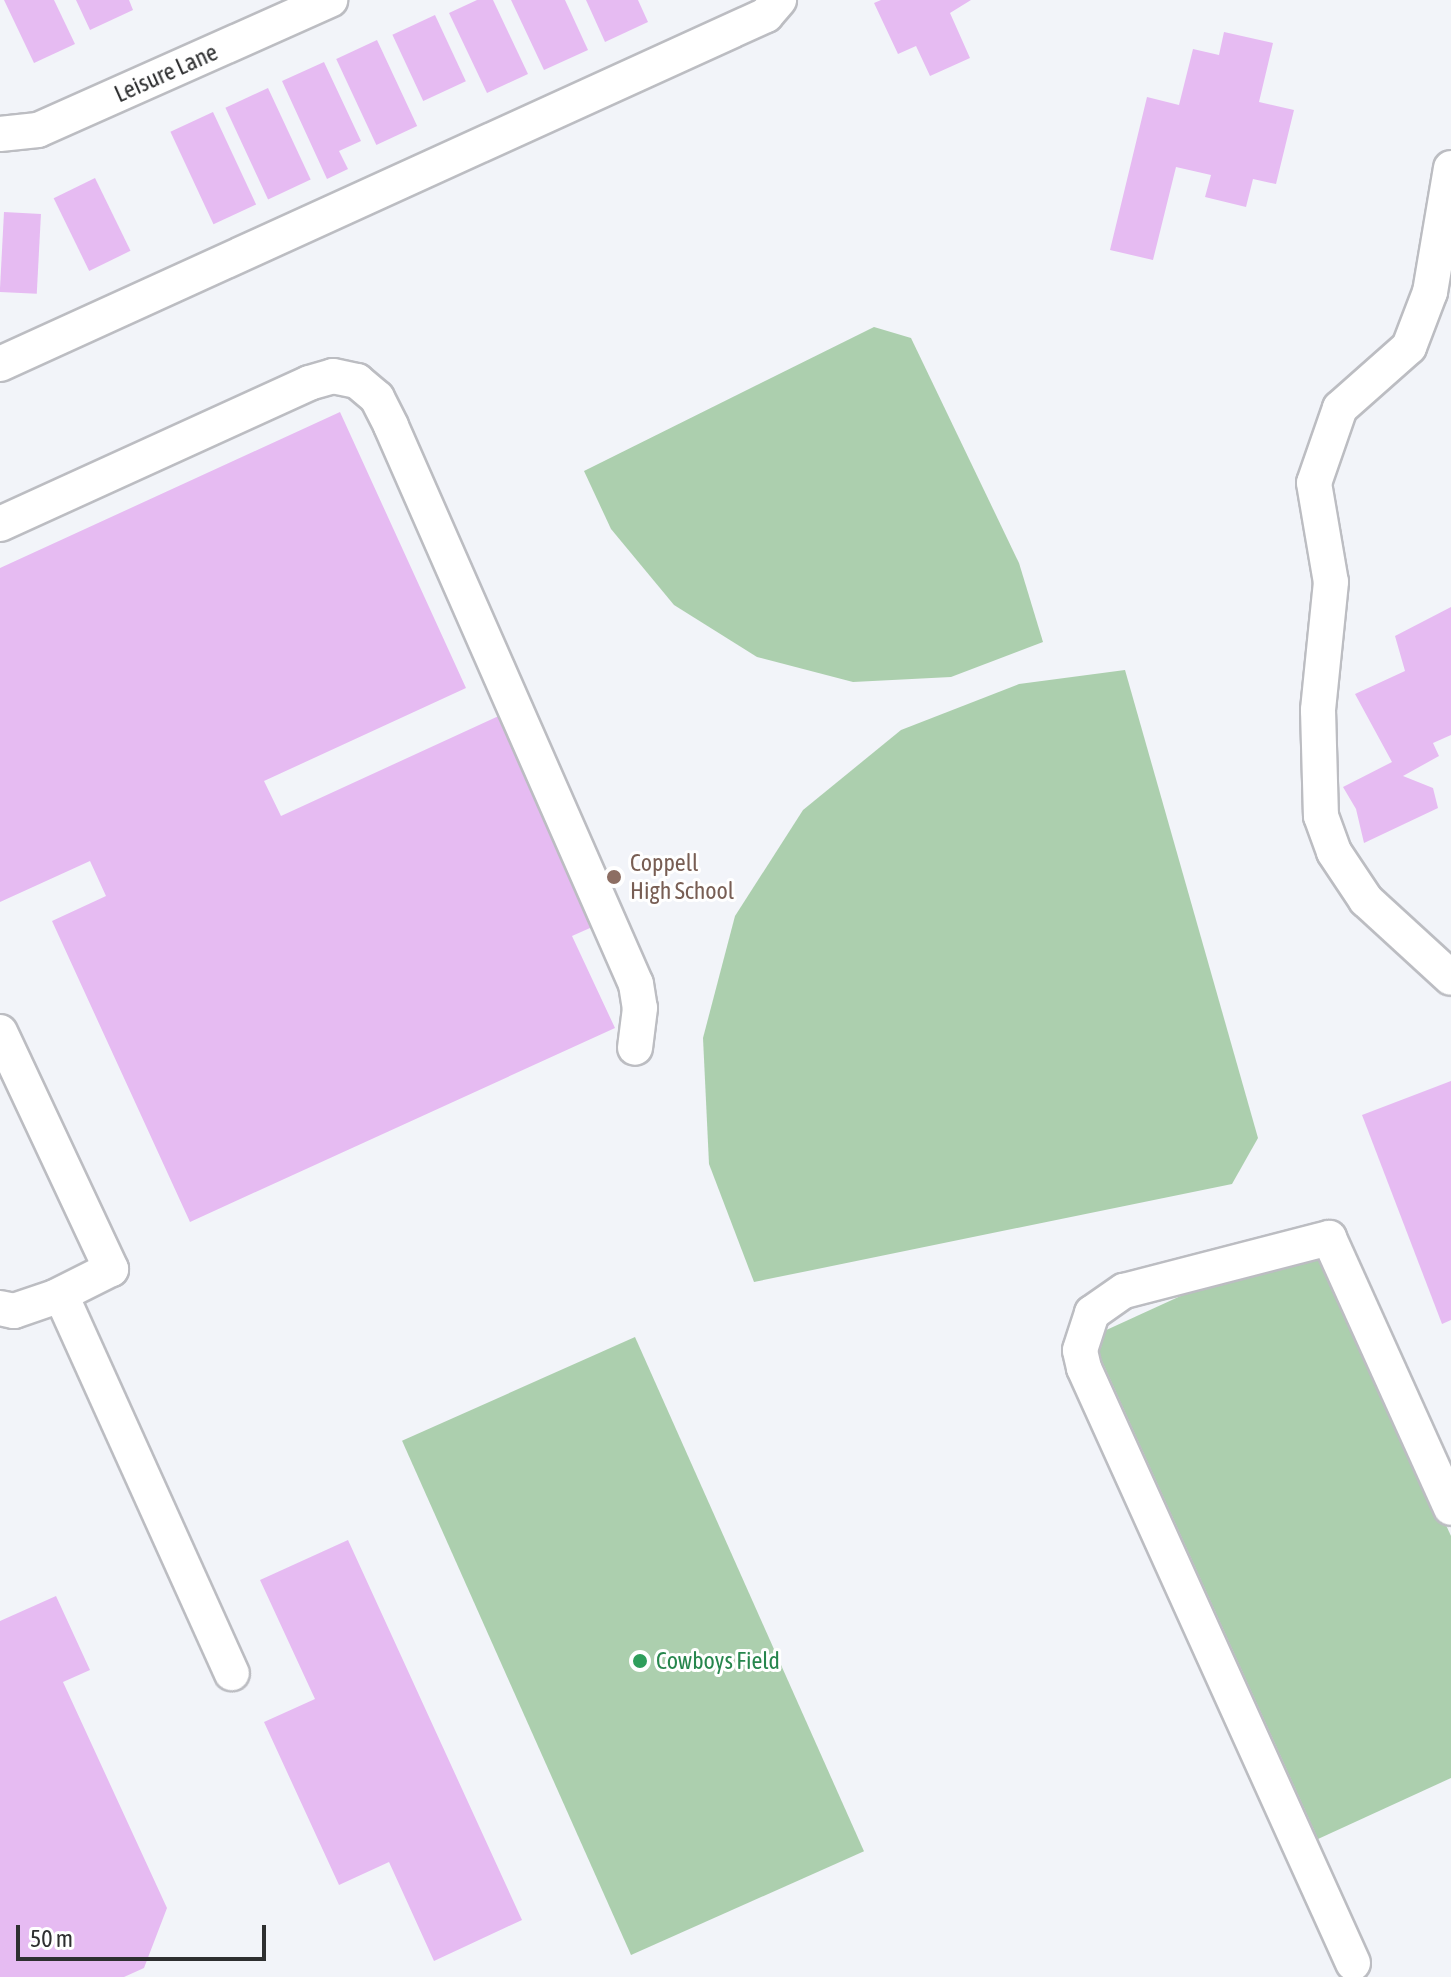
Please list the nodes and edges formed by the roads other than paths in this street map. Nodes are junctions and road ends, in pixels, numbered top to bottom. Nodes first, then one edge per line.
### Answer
1 (330, 0) edge
2 (779, 0) edge
3 (0, 134) edge
4 (1451, 168) edge
5 (0, 364) edge
6 (0, 524) edge
7 (1451, 978) edge
8 (0, 1032) edge
9 (635, 1048) dead end
10 (61, 1295) junction
11 (0, 1308) edge
12 (1451, 1508) edge
13 (232, 1673) dead end
14 (1353, 1963) dead end

1 - 3 street, Leisure Lane
2 - 5 street
4 - 7 street
6 - 9 street
8 - 10 street
10 - 11 street
10 - 13 street
12 - 14 street

